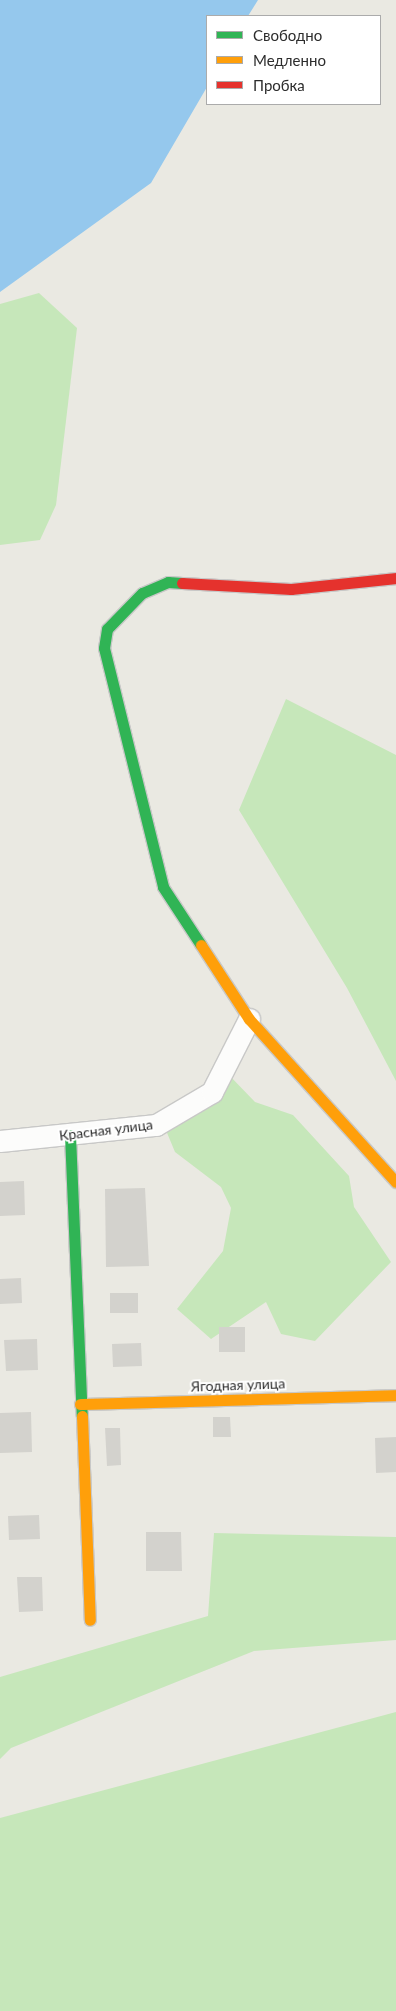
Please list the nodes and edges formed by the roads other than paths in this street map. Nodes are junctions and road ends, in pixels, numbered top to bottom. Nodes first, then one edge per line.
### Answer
1 (396, 578) edge
2 (249, 1019) junction
3 (70, 1135) junction
4 (0, 1141) edge
5 (396, 1182) edge
6 (396, 1395) edge
7 (80, 1404) junction
8 (90, 1620) dead end

1 - 2 street
2 - 3 street, Красная улица
2 - 5 street
3 - 4 street, Красная улица
3 - 7 street
6 - 7 street, Ягодная улица
7 - 8 street

